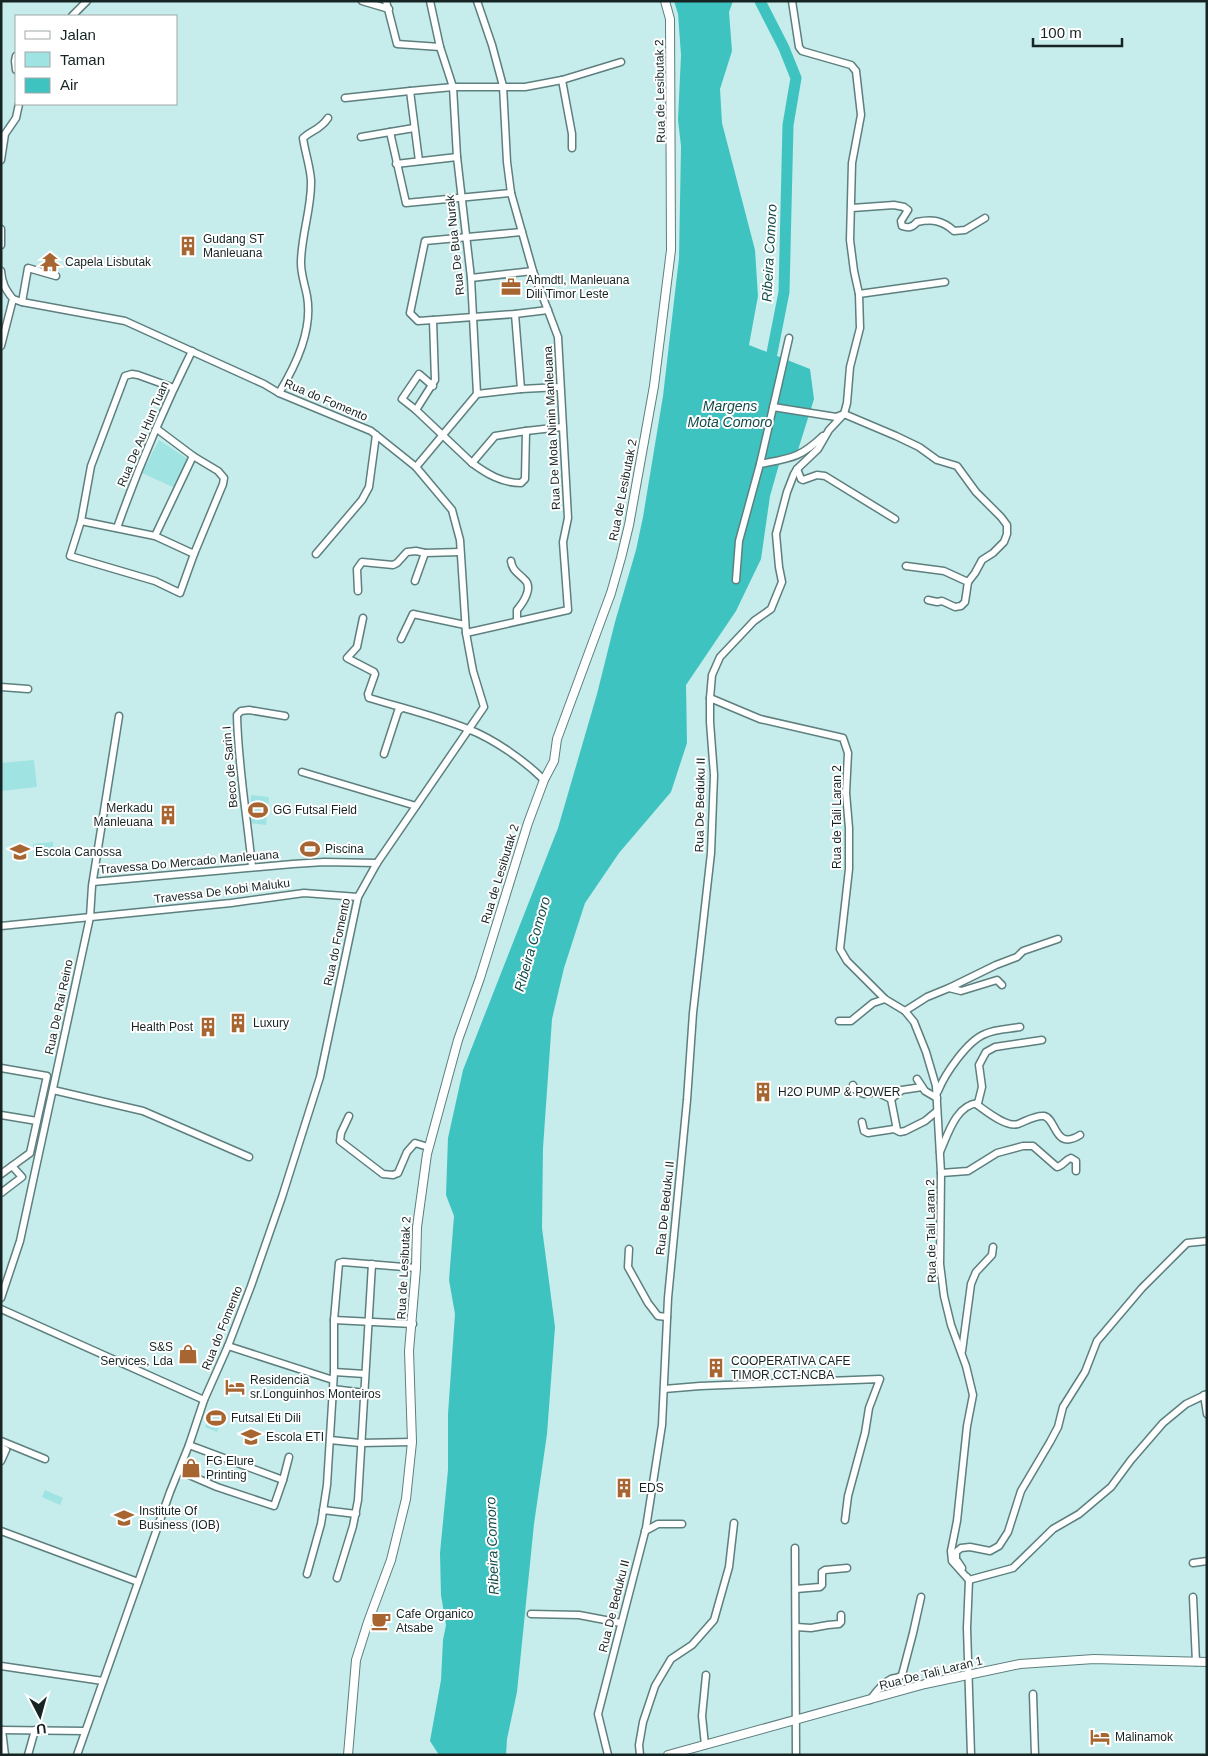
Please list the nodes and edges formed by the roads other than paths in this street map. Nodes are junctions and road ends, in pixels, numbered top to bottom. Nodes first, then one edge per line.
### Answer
1 (87, 1) edge
2 (362, 1) edge
3 (386, 1) edge
4 (430, 1) edge
5 (478, 1) edge
6 (665, 1) edge
7 (792, 1) edge
8 (389, 10) junction
9 (73, 15) edge
10 (440, 47) junction
11 (621, 62) dead end
12 (562, 80) junction
13 (503, 86) junction
14 (454, 87) junction
15 (410, 92) junction
16 (345, 98) dead end
17 (19, 105) edge
18 (328, 118) dead end
19 (414, 128) junction
20 (390, 132) junction
21 (361, 137) dead end
22 (572, 148) dead end
23 (458, 157) junction
24 (1, 160) edge
25 (419, 161) junction
26 (396, 164) junction
27 (511, 193) junction
28 (462, 198) junction
29 (852, 208) junction
30 (985, 218) dead end
31 (1, 229) edge
32 (522, 232) junction
33 (467, 237) junction
34 (1, 245) edge
35 (1, 271) edge
36 (533, 271) junction
37 (56, 276) dead end
38 (471, 278) junction
39 (945, 282) dead end
40 (859, 294) junction
41 (13, 299) junction
42 (22, 302) junction
43 (548, 310) junction
44 (514, 314) junction
45 (473, 318) junction
46 (433, 320) junction
47 (789, 338) dead end
48 (1, 346) edge
49 (192, 351) junction
50 (433, 386) junction
51 (560, 387) junction
52 (174, 388) junction
53 (520, 389) junction
54 (279, 393) junction
55 (477, 394) junction
56 (773, 407) junction
57 (416, 410) junction
58 (844, 414) junction
59 (562, 427) junction
60 (157, 428) junction
61 (829, 430) junction
62 (526, 431) junction
63 (376, 435) junction
64 (443, 435) junction
65 (193, 456) junction
66 (472, 463) junction
67 (760, 464) junction
68 (416, 467) junction
69 (797, 468) junction
70 (895, 519) dead end
71 (81, 521) junction
72 (117, 528) junction
73 (155, 536) junction
74 (460, 552) junction
75 (425, 553) junction
76 (194, 554) junction
77 (316, 554) dead end
78 (510, 561) dead end
79 (906, 566) dead end
80 (736, 580) dead end
81 (415, 581) dead end
82 (968, 582) junction
83 (358, 591) dead end
84 (928, 600) dead end
85 (363, 618) dead end
86 (517, 621) junction
87 (465, 625) junction
88 (466, 633) junction
89 (401, 639) dead end
90 (1, 687) edge
91 (28, 689) dead end
92 (710, 698) junction
93 (402, 708) junction
94 (119, 716) dead end
95 (285, 716) dead end
96 (469, 729) junction
97 (384, 754) dead end
98 (302, 772) dead end
99 (544, 780) junction
100 (416, 806) junction
101 (377, 864) junction
102 (252, 867) junction
103 (93, 882) junction
104 (358, 897) junction
105 (90, 917) junction
106 (1, 926) edge
107 (1058, 939) dead end
108 (1002, 984) dead end
109 (949, 988) junction
110 (885, 999) junction
111 (904, 1011) junction
112 (839, 1021) dead end
113 (1020, 1027) dead end
114 (1042, 1040) dead end
115 (1, 1068) edge
116 (917, 1080) dead end
117 (853, 1085) dead end
118 (922, 1087) junction
119 (52, 1090) junction
120 (937, 1096) junction
121 (891, 1099) junction
122 (978, 1103) junction
123 (937, 1111) junction
124 (1, 1115) edge
125 (348, 1116) dead end
126 (37, 1121) junction
127 (862, 1122) dead end
128 (897, 1130) junction
129 (1080, 1135) dead end
130 (428, 1148) junction
131 (939, 1153) junction
132 (249, 1157) dead end
133 (12, 1166) junction
134 (1076, 1171) dead end
135 (941, 1173) junction
136 (1, 1174) edge
137 (1, 1193) edge
138 (1207, 1241) edge
139 (993, 1247) dead end
140 (628, 1248) dead end
141 (372, 1264) junction
142 (416, 1268) junction
143 (1, 1298) edge
144 (1, 1309) edge
145 (666, 1317) junction
146 (334, 1320) junction
147 (368, 1322) junction
148 (412, 1324) junction
149 (228, 1346) junction
150 (962, 1355) junction
151 (334, 1372) junction
152 (365, 1374) junction
153 (333, 1380) junction
154 (333, 1389) junction
155 (664, 1389) junction
156 (365, 1392) junction
157 (1205, 1395) edge
158 (204, 1400) junction
159 (1207, 1414) edge
160 (330, 1440) junction
161 (1, 1441) edge
162 (412, 1442) junction
163 (360, 1443) junction
164 (189, 1445) junction
165 (1, 1446) edge
166 (289, 1457) dead end
167 (45, 1459) dead end
168 (1, 1461) edge
169 (180, 1471) junction
170 (284, 1480) junction
171 (323, 1510) junction
172 (356, 1514) junction
173 (845, 1520) dead end
174 (734, 1523) dead end
175 (682, 1524) dead end
176 (1, 1531) edge
177 (645, 1531) junction
178 (795, 1548) dead end
179 (1207, 1561) edge
180 (1192, 1563) dead end
181 (847, 1568) dead end
182 (307, 1574) dead end
183 (337, 1578) dead end
184 (969, 1580) junction
185 (138, 1582) junction
186 (796, 1589) junction
187 (921, 1597) dead end
188 (1193, 1597) dead end
189 (531, 1614) dead end
190 (841, 1614) dead end
191 (621, 1623) junction
192 (796, 1628) junction
193 (1196, 1662) junction
194 (1207, 1662) edge
195 (1, 1666) edge
196 (969, 1674) junction
197 (706, 1675) dead end
198 (103, 1681) junction
199 (1032, 1694) dead end
200 (870, 1700) junction
201 (796, 1720) junction
202 (2, 1730) edge
203 (35, 1730) junction
204 (85, 1731) junction
205 (705, 1745) junction
206 (5, 1755) edge
207 (28, 1755) edge
208 (77, 1755) edge
209 (348, 1755) edge
210 (608, 1755) edge
211 (640, 1755) edge
212 (668, 1755) edge
213 (796, 1755) edge
214 (972, 1755) edge
215 (1035, 1755) edge

1 - 9 street
2 - 8 street
3 - 8 street
4 - 10 street, Rua De Bua Nurak
5 - 13 street, Rua De Mota Ninin Manleuana
6 - 99 main road, Rua de Lesibutak 2
7 - 29 street
8 - 10 street
10 - 14 street, Rua De Bua Nurak
11 - 12 street
12 - 13 street
12 - 22 street
13 - 14 street
13 - 27 street, Rua De Mota Ninin Manleuana
14 - 15 street
14 - 23 street, Rua De Bua Nurak
15 - 16 street
15 - 19 street
17 - 24 street
18 - 54 street
19 - 20 street
19 - 25 street
20 - 21 street
20 - 26 street
23 - 25 street
23 - 28 street, Rua De Bua Nurak
25 - 26 street
26 - 28 street
27 - 28 street
27 - 32 street, Rua De Mota Ninin Manleuana
28 - 33 street, Rua De Bua Nurak
29 - 30 street
29 - 40 street
31 - 34 street
32 - 33 street
32 - 36 street, Rua De Mota Ninin Manleuana
33 - 38 street, Rua De Bua Nurak
33 - 46 street
35 - 41 street
36 - 38 street
36 - 43 street, Rua De Mota Ninin Manleuana
37 - 42 street
38 - 45 street, Rua De Bua Nurak
39 - 40 street
40 - 58 street
41 - 42 street, Rua do Fomento
41 - 48 street
42 - 49 street, Rua do Fomento
43 - 44 street
43 - 51 street, Rua De Mota Ninin Manleuana
44 - 45 street
44 - 53 street
45 - 46 street
45 - 55 street, Rua De Bua Nurak
46 - 50 street
47 - 56 street
49 - 52 street, Rua De Au Hun Tuan
49 - 54 street, Rua do Fomento
50 - 57 street
50 - 57 street
51 - 53 street
51 - 59 street, Rua De Mota Ninin Manleuana
52 - 60 street, Rua De Au Hun Tuan
52 - 71 street
53 - 55 street
54 - 63 street, Rua do Fomento
55 - 64 street
56 - 58 street
56 - 67 street
57 - 64 street
58 - 61 street
58 - 82 street
59 - 62 street
59 - 86 street, Rua De Mota Ninin Manleuana
60 - 65 street
60 - 72 street, Rua De Au Hun Tuan
61 - 67 street
61 - 69 street
62 - 66 street
62 - 66 street
63 - 68 street, Rua do Fomento
63 - 77 street
64 - 66 street
64 - 68 street
65 - 73 street
65 - 76 street
67 - 80 street
68 - 74 street, Rua do Fomento
69 - 70 street
69 - 92 street, Rua De Beduku II
71 - 72 street
71 - 76 street
72 - 73 street
73 - 76 street
74 - 75 street
74 - 87 street, Rua do Fomento
75 - 81 street
75 - 83 street
78 - 86 street
79 - 82 street
82 - 84 street
85 - 93 street
86 - 88 street, Rua De Mota Ninin Manleuana
87 - 88 street, Rua do Fomento
87 - 89 street
88 - 96 street, Rua do Fomento
90 - 91 street
92 - 110 street, Rua de Tali Laran 2
92 - 145 street, Rua De Beduku II
93 - 96 street
93 - 97 street
94 - 103 street, Rua De Rai Reino
95 - 102 street, Beco de Sarin I
96 - 99 street
96 - 100 street, Rua do Fomento
98 - 100 street
99 - 130 main road, Rua de Lesibutak 2
100 - 101 street, Rua do Fomento
101 - 102 street, Travessa Do Mercado Manleuana
101 - 104 street, Rua do Fomento
102 - 103 street, Travessa Do Mercado Manleuana
103 - 105 street, Rua De Rai Reino
104 - 105 street, Travessa De Kobi Maluku
104 - 149 street, Rua do Fomento
105 - 106 street, Travessa De Kobi Maluku
105 - 119 street, Rua De Rai Reino
107 - 109 street
108 - 109 street
109 - 111 street
110 - 111 street, Rua de Tali Laran 2
110 - 112 street
111 - 120 street, Rua de Tali Laran 2
113 - 120 street
114 - 122 street
115 - 126 street
116 - 118 street
117 - 121 street
118 - 120 street
118 - 121 street
119 - 132 street
119 - 143 street, Rua De Rai Reino
120 - 123 street, Rua de Tali Laran 2
121 - 128 street
122 - 129 street
122 - 131 street
123 - 128 street
123 - 131 street, Rua de Tali Laran 2
124 - 126 street
125 - 130 street
126 - 133 street
127 - 128 street
130 - 142 main road, Rua de Lesibutak 2
131 - 135 street, Rua de Tali Laran 2
133 - 136 street
133 - 137 street
134 - 135 street
135 - 150 street, Rua de Tali Laran 2
138 - 184 street
139 - 150 street
140 - 145 street
141 - 142 street
141 - 146 street
141 - 147 street
142 - 148 main road, Rua de Lesibutak 2
144 - 158 street
145 - 155 street, Rua De Beduku II
146 - 147 street
146 - 151 street
147 - 148 street
147 - 152 street
148 - 162 main road, Rua de Lesibutak 2
149 - 153 street
149 - 158 street, Rua do Fomento
150 - 184 street, Rua de Tali Laran 2
151 - 152 street
151 - 153 street
152 - 156 street
153 - 154 street
154 - 156 street
154 - 160 street
155 - 173 street
155 - 177 street, Rua De Beduku II
156 - 163 street
157 - 159 street
157 - 184 street
158 - 164 street, Rua do Fomento
160 - 163 street
160 - 171 street
161 - 167 street
162 - 163 street
162 - 209 main road, Rua de Lesibutak 2
163 - 172 street
164 - 169 street, Rua do Fomento
164 - 170 street
165 - 168 street
166 - 170 street
169 - 170 street
169 - 185 street, Rua do Fomento
171 - 172 street
171 - 182 street
172 - 183 street
174 - 211 street
175 - 177 street
176 - 185 street
177 - 191 street, Rua De Beduku II
178 - 186 street
179 - 180 street
181 - 186 street
184 - 196 street
185 - 198 street, Rua do Fomento
186 - 192 street
187 - 200 street
188 - 193 street
189 - 191 street
190 - 192 street
191 - 210 street, Rua De Beduku II
192 - 201 street
193 - 194 main road, Rua De Tali Laran 1
193 - 196 main road, Rua De Tali Laran 1
195 - 198 street
196 - 200 main road, Rua De Tali Laran 1
196 - 214 street
197 - 205 street
198 - 204 street, Rua do Fomento
199 - 215 street
200 - 201 main road, Rua De Tali Laran 1
201 - 205 main road, Rua De Tali Laran 1
201 - 213 street
202 - 203 street
202 - 206 street
203 - 204 street
203 - 207 street
204 - 208 street, Rua do Fomento
205 - 212 main road, Rua De Tali Laran 1

